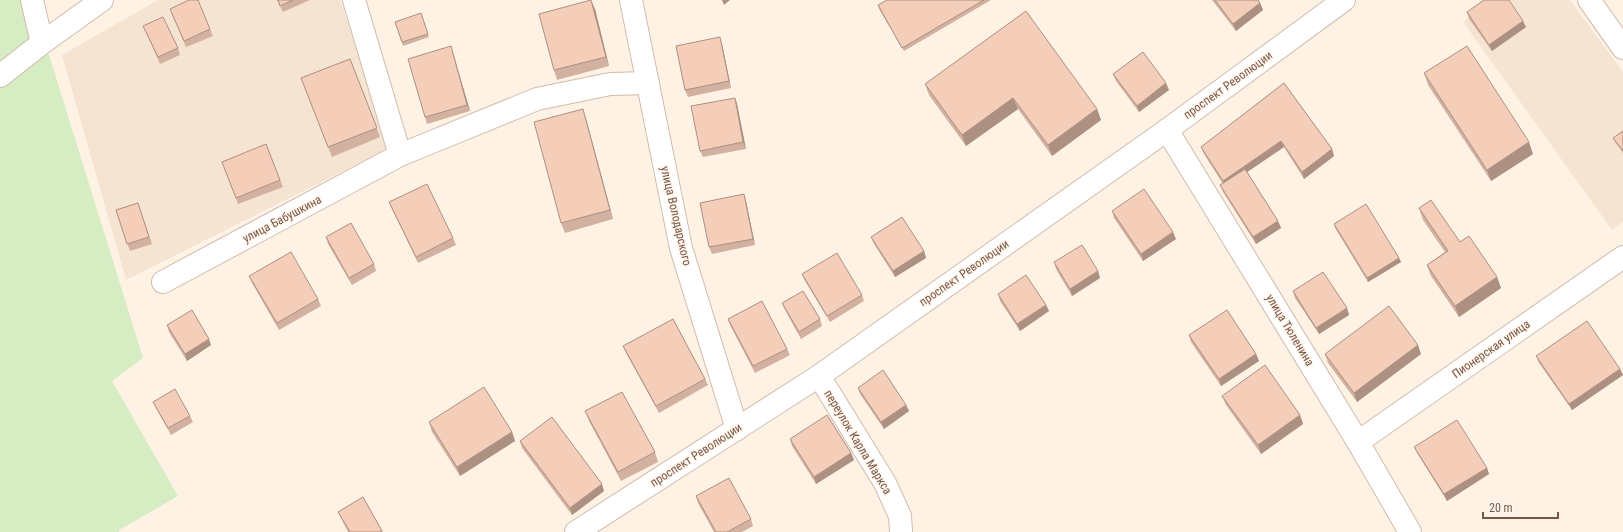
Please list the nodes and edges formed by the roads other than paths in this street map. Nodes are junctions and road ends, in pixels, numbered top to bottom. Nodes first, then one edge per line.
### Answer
1 (32, 0) edge
2 (102, 0) edge
3 (354, 0) edge
4 (631, 0) edge
5 (1344, 0) edge
6 (1589, 0) edge
7 (42, 43) junction
8 (1623, 48) edge
9 (0, 76) edge
10 (648, 83) junction
11 (1167, 130) junction
12 (400, 155) junction
13 (1623, 257) edge
14 (163, 282) dead end
15 (819, 376) junction
16 (736, 429) junction
17 (1358, 442) junction
18 (576, 532) edge
19 (901, 532) edge
20 (1410, 532) edge

1 - 7 street
2 - 7 street
3 - 12 street
4 - 10 street, улица Володарского
5 - 11 street, проспект Революции
6 - 8 street
7 - 9 street
10 - 12 street, улица Бабушкина
10 - 16 street, улица Володарского
11 - 15 street, проспект Революции
11 - 17 street, улица Тюленина
12 - 14 street, улица Бабушкина
13 - 17 street, Пионерская улица
15 - 16 street, проспект Революции
15 - 19 street, переулок Карла Маркса
16 - 18 street, проспект Революции
17 - 20 street, улица Тюленина

